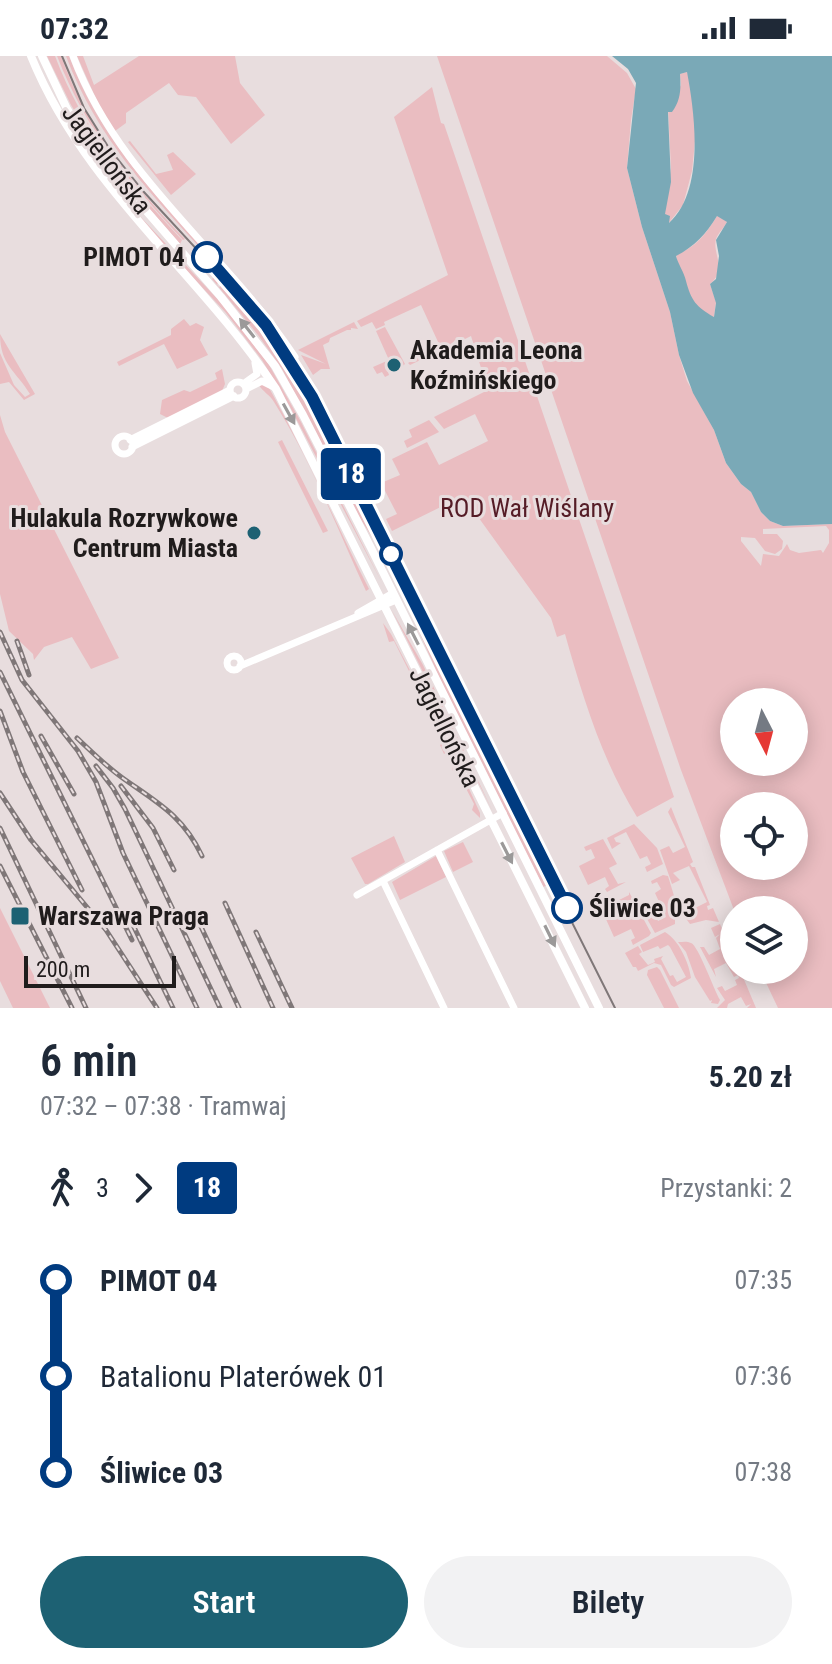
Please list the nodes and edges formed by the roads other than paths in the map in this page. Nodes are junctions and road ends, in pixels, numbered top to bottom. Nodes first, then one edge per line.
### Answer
1 (31, 56) edge
2 (42, 56) edge
3 (73, 56) edge
4 (253, 357) junction
5 (295, 357) dead end
6 (245, 386) junction
7 (276, 389) junction
8 (232, 393) junction
9 (131, 443) dead end
10 (394, 596) junction
11 (383, 602) junction
12 (240, 666) dead end
13 (503, 813) junction
14 (491, 820) junction
15 (437, 850) junction
16 (383, 881) junction
17 (357, 895) dead end
18 (444, 1008) edge
19 (514, 1008) edge
20 (585, 1008) edge
21 (599, 1008) edge

1 - 4 main road, Jagiellońska
10 -> 2 main road, Jagiellońska
3 - 5 street, Jagiellońska
4 - 6 street
4 - 7 main road, Jagiellońska
6 - 7 street
6 - 8 street
6 - 8 street
7 -> 11 main road, Jagiellońska
8 - 9 street
10 - 11 street
13 -> 10 main road, Jagiellońska
11 - 12 street
11 - 14 main road, Jagiellońska
13 - 14 street
13 - 21 main road, Jagiellońska
14 - 15 street
14 -> 20 main road, Jagiellońska
15 - 16 street
15 - 19 street
16 - 17 street
16 - 18 street

